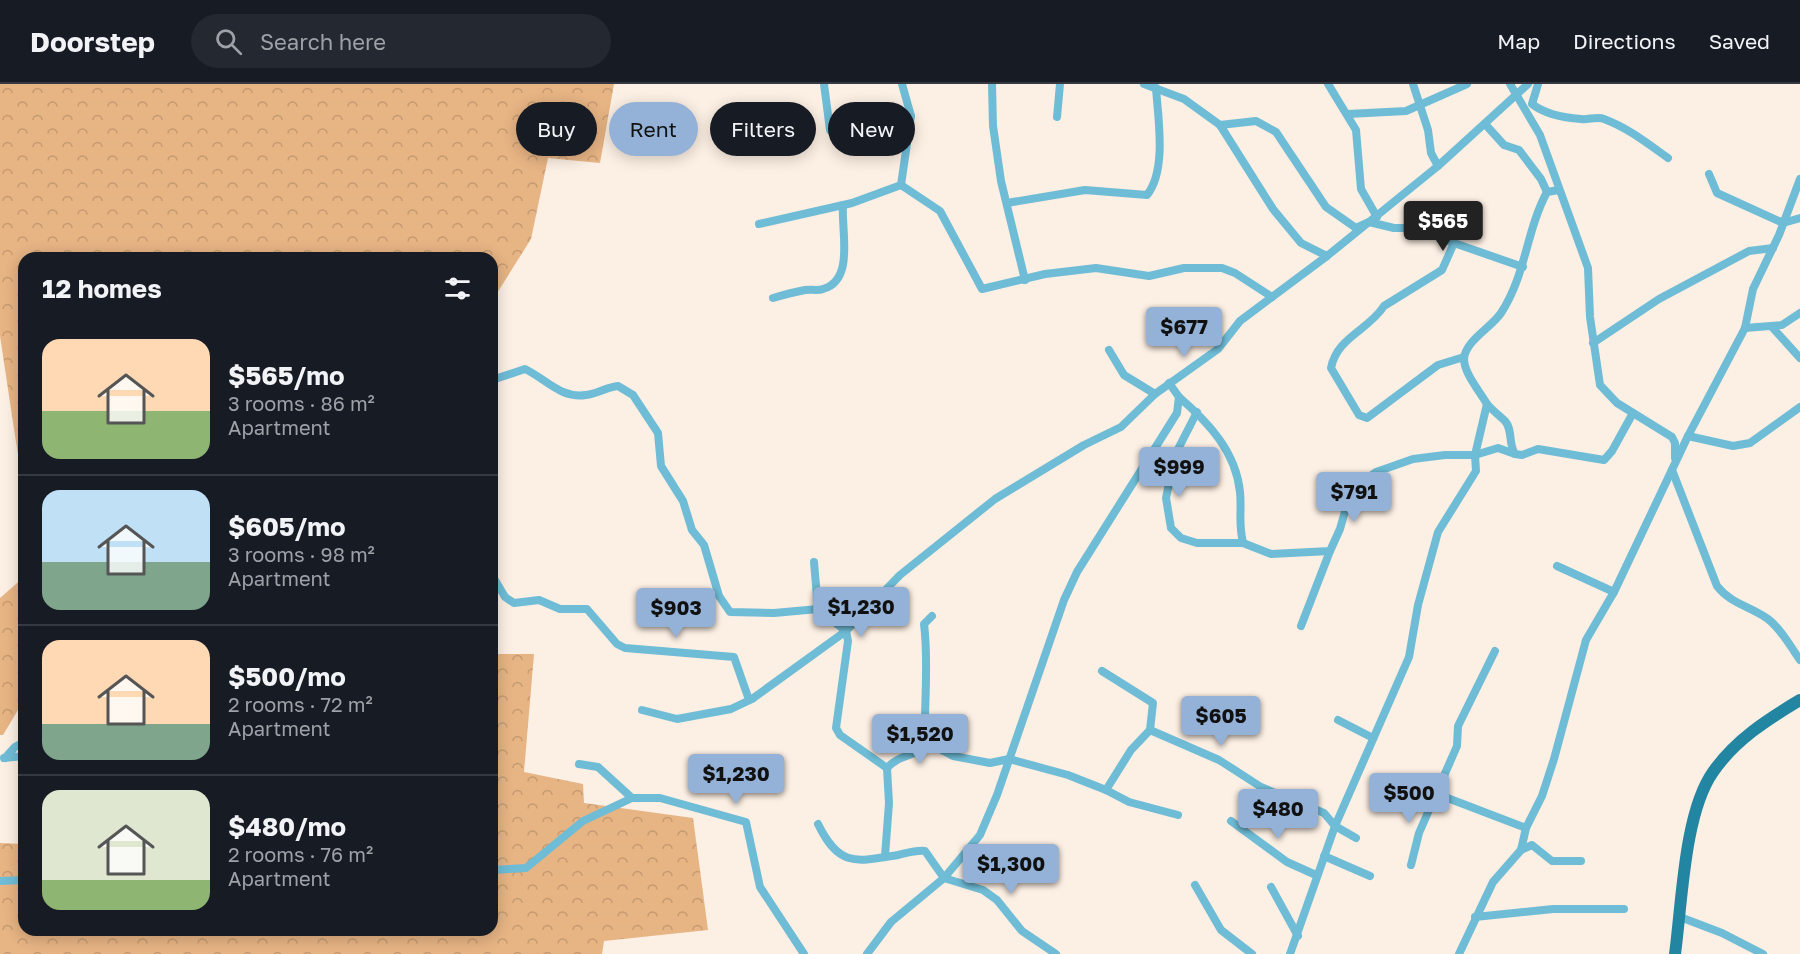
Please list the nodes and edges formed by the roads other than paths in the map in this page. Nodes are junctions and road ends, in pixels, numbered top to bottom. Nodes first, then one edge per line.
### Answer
1 (824, 84) edge
2 (902, 84) edge
3 (992, 84) edge
4 (1060, 84) edge
5 (1144, 84) edge
6 (1328, 84) edge
7 (1413, 84) edge
8 (1467, 84) edge
9 (1510, 84) edge
10 (1528, 84) edge
11 (1538, 84) edge
12 (1156, 88) junction
13 (1517, 96) junction
14 (907, 102) edge
15 (1420, 106) junction
16 (1348, 114) junction
17 (828, 115) edge
18 (1057, 117) dead end
19 (1485, 124) junction
20 (1220, 125) junction
21 (905, 156) edge
22 (1668, 158) dead end
23 (1438, 166) junction
24 (1709, 174) dead end
25 (1800, 179) edge
26 (901, 185) junction
27 (1559, 190) junction
28 (1547, 192) junction
29 (1007, 203) junction
30 (843, 205) junction
31 (1377, 217) junction
32 (1800, 218) edge
33 (1369, 222) junction
34 (1783, 223) junction
35 (759, 224) dead end
36 (1454, 243) junction
37 (1773, 248) junction
38 (1327, 256) junction
39 (1523, 267) junction
40 (1025, 280) junction
41 (1272, 297) junction
42 (773, 298) dead end
43 (1800, 313) edge
44 (1772, 327) junction
45 (1745, 328) junction
46 (1593, 343) junction
47 (1109, 350) dead end
48 (1464, 357) junction
49 (1800, 358) edge
50 (498, 378) edge
51 (1169, 383) junction
52 (1155, 394) junction
53 (1179, 397) junction
54 (1487, 404) junction
55 (1800, 407) edge
56 (1197, 412) junction
57 (1633, 412) junction
58 (1688, 436) junction
59 (1515, 454) junction
60 (1476, 455) junction
61 (1672, 472) junction
62 (1243, 543) junction
63 (1330, 551) junction
64 (814, 561) dead end
65 (1557, 566) dead end
66 (498, 585) edge
67 (1614, 592) junction
68 (818, 609) junction
69 (932, 616) dead end
70 (1301, 626) dead end
71 (846, 631) junction
72 (1495, 651) dead end
73 (1800, 660) edge
74 (1102, 671) dead end
75 (752, 699) junction
76 (1800, 700) edge
77 (642, 710) dead end
78 (1338, 720) dead end
79 (1150, 730) junction
80 (1373, 738) junction
81 (925, 741) junction
82 (18, 745) edge
83 (18, 757) edge
84 (3, 758) edge
85 (1009, 759) junction
86 (579, 764) dead end
87 (887, 768) junction
88 (1106, 790) junction
89 (1437, 794) junction
90 (632, 798) junction
91 (1178, 815) dead end
92 (1231, 820) dead end
93 (818, 824) dead end
94 (1335, 826) junction
95 (1526, 828) junction
96 (1356, 838) dead end
97 (1521, 850) junction
98 (885, 856) junction
99 (1324, 856) junction
100 (1581, 861) dead end
101 (1411, 865) dead end
102 (498, 870) edge
103 (1317, 875) junction
104 (1370, 876) dead end
105 (944, 878) junction
106 (18, 880) edge
107 (0, 881) edge
108 (1195, 885) dead end
109 (1271, 887) dead end
110 (1624, 909) dead end
111 (1475, 917) junction
112 (1680, 917) junction
113 (1298, 936) junction
114 (804, 954) edge
115 (867, 954) edge
116 (1056, 954) edge
117 (1252, 954) edge
118 (1290, 954) edge
119 (1459, 954) edge
120 (1675, 954) edge
121 (1762, 954) edge

1 - 17 street
2 - 14 street
3 - 29 street
4 - 18 street
5 - 12 street
6 - 16 street
7 - 15 street
8 - 15 street
9 - 13 street
10 - 13 street
11 - 22 street
12 - 20 street
12 - 29 street
13 - 19 street
13 - 27 street
15 - 16 street
15 - 23 street
16 - 31 street
19 - 23 street
19 - 28 street
20 - 33 street
20 - 38 street
21 - 26 street
23 - 31 street
24 - 34 street
25 - 34 street
26 - 30 street
26 - 40 street
27 - 28 street
27 - 46 street
28 - 39 street
29 - 40 street
30 - 35 street
30 - 42 street
31 - 33 street
32 - 34 street
33 - 36 street
33 - 38 street
34 - 37 street
36 - 39 street
36 - 48 street
37 - 45 street
37 - 46 street
38 - 41 street
39 - 48 street
40 - 41 street
41 - 51 street
43 - 44 street
44 - 45 street
44 - 49 street
45 - 58 street
46 - 57 street
47 - 52 street
48 - 54 street
50 - 68 street
51 - 52 street
51 - 53 street
52 - 71 street
53 - 56 street
53 - 85 street
54 - 59 street
54 - 60 street
55 - 58 street
56 - 62 street
56 - 62 street
57 - 59 street
57 - 61 street
58 - 61 street
59 - 60 street
60 - 63 street
60 - 80 street
61 - 67 street
61 - 73 street
62 - 63 street
63 - 70 street
64 - 68 street
65 - 67 street
66 - 75 street
67 - 95 street
68 - 71 street
69 - 81 street
71 - 75 street
71 - 87 street
72 - 89 street
74 - 79 street
75 - 77 street
76 - 112 main road
78 - 80 street
79 - 88 street
79 - 94 street
80 - 94 street
81 - 85 street
81 - 87 street
82 - 84 street
83 - 84 street
85 - 88 street
85 - 105 street
86 - 90 street
87 - 98 street
88 - 91 street
89 - 95 street
89 - 101 street
90 - 102 street
90 - 114 street
92 - 103 street
93 - 98 street
94 - 96 street
94 - 99 street
95 - 97 street
97 - 100 street
97 - 111 street
98 - 105 street
99 - 103 street
99 - 104 street
103 - 113 street
105 - 115 street
105 - 116 street
106 - 107 street
108 - 117 street
109 - 113 street
110 - 111 street
111 - 119 street
112 - 120 main road
112 - 121 street
113 - 118 street

